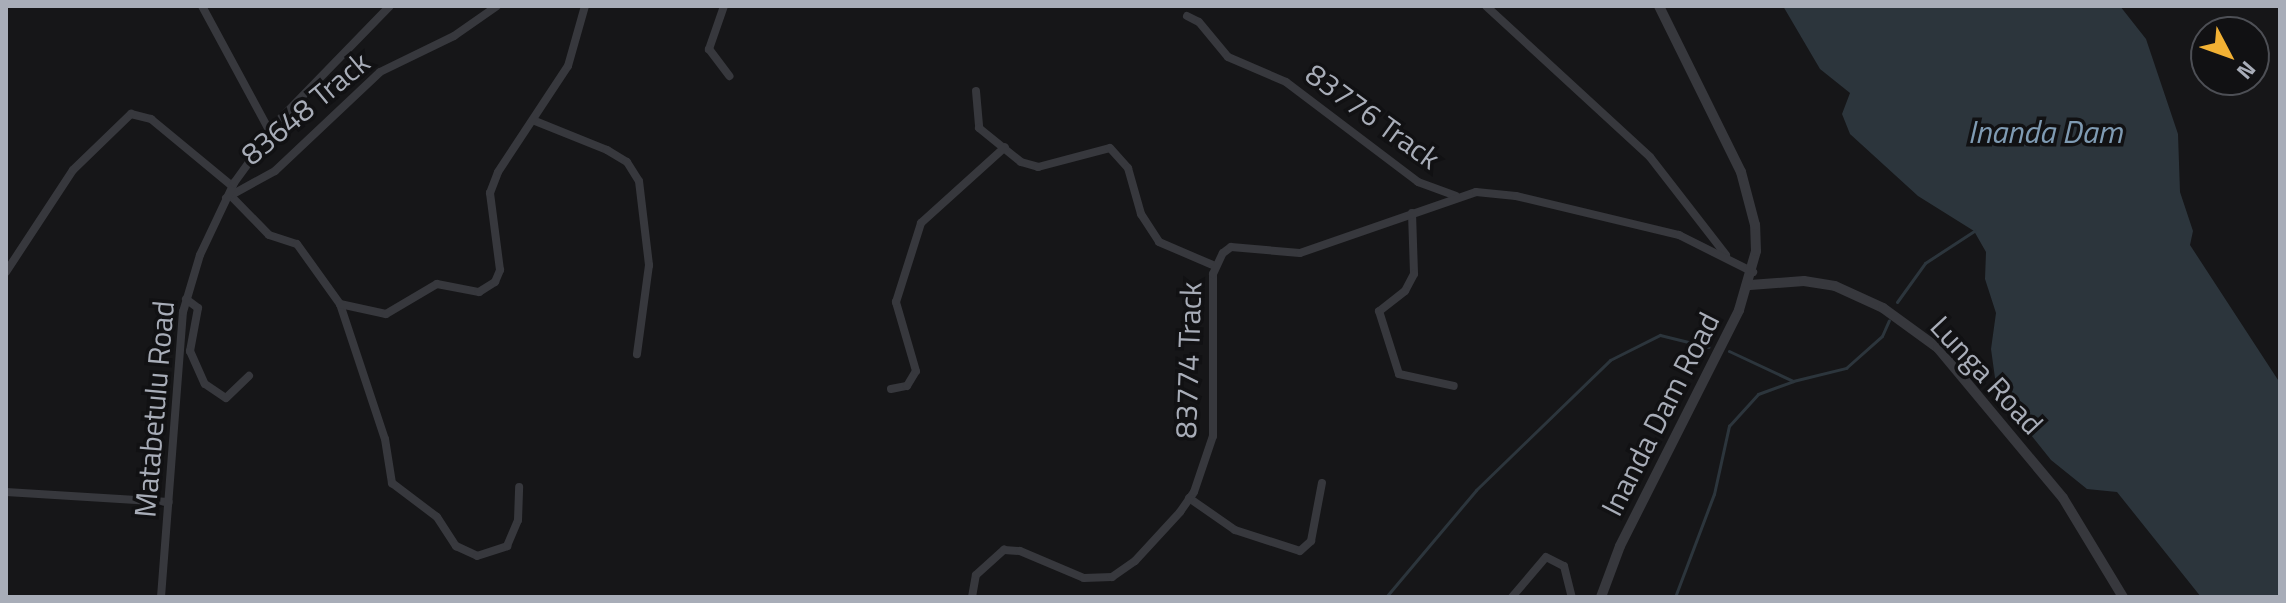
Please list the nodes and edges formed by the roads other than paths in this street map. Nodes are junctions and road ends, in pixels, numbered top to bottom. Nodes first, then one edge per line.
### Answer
1 (202, 6) edge
2 (390, 6) edge
3 (497, 6) edge
4 (585, 6) edge
5 (724, 6) edge
6 (1486, 6) edge
7 (1659, 6) edge
8 (1187, 16) dead end
9 (729, 76) dead end
10 (976, 91) dead end
11 (535, 121) junction
12 (270, 132) junction
13 (1005, 147) junction
14 (232, 186) junction
15 (1457, 196) junction
16 (228, 197) junction
17 (1412, 213) junction
18 (1729, 259) junction
19 (1215, 266) junction
20 (6, 272) edge
21 (1753, 272) junction
22 (1750, 285) junction
23 (186, 299) junction
24 (340, 304) junction
25 (637, 354) dead end
26 (249, 376) dead end
27 (1454, 386) dead end
28 (891, 389) dead end
29 (1322, 483) dead end
30 (519, 487) dead end
31 (6, 492) edge
32 (1189, 498) junction
33 (169, 502) junction
34 (969, 596) edge
35 (161, 597) edge
36 (1512, 597) edge
37 (1572, 597) edge
38 (1601, 597) edge
39 (2123, 597) edge

1 - 12 street
2 - 12 street, Matabetulu Road
3 - 16 street, 83648 Track
4 - 11 street
5 - 9 street
6 - 18 street
7 - 21 street, Inanda Dam Road
8 - 15 street, 83776 Track
10 - 13 street
11 - 24 street
11 - 25 street
12 - 14 street, Matabetulu Road
13 - 19 street
13 - 28 street
14 - 16 street, Matabetulu Road
14 - 20 street
15 - 17 street, 83774 Track
15 - 18 street, 83774 Track
16 - 23 street, Matabetulu Road
16 - 24 street
17 - 19 street, 83774 Track
17 - 27 street
18 - 21 street, 83774 Track
19 - 32 street, 83774 Track
21 - 22 street, Inanda Dam Road
22 - 38 street, Inanda Dam Road
22 - 39 street, Lunga Road
23 - 26 street
23 - 33 street, Matabetulu Road
24 - 30 street
29 - 32 street
31 - 33 street
32 - 34 street, 83774 Track
33 - 35 street, Matabetulu Road
36 - 37 street

